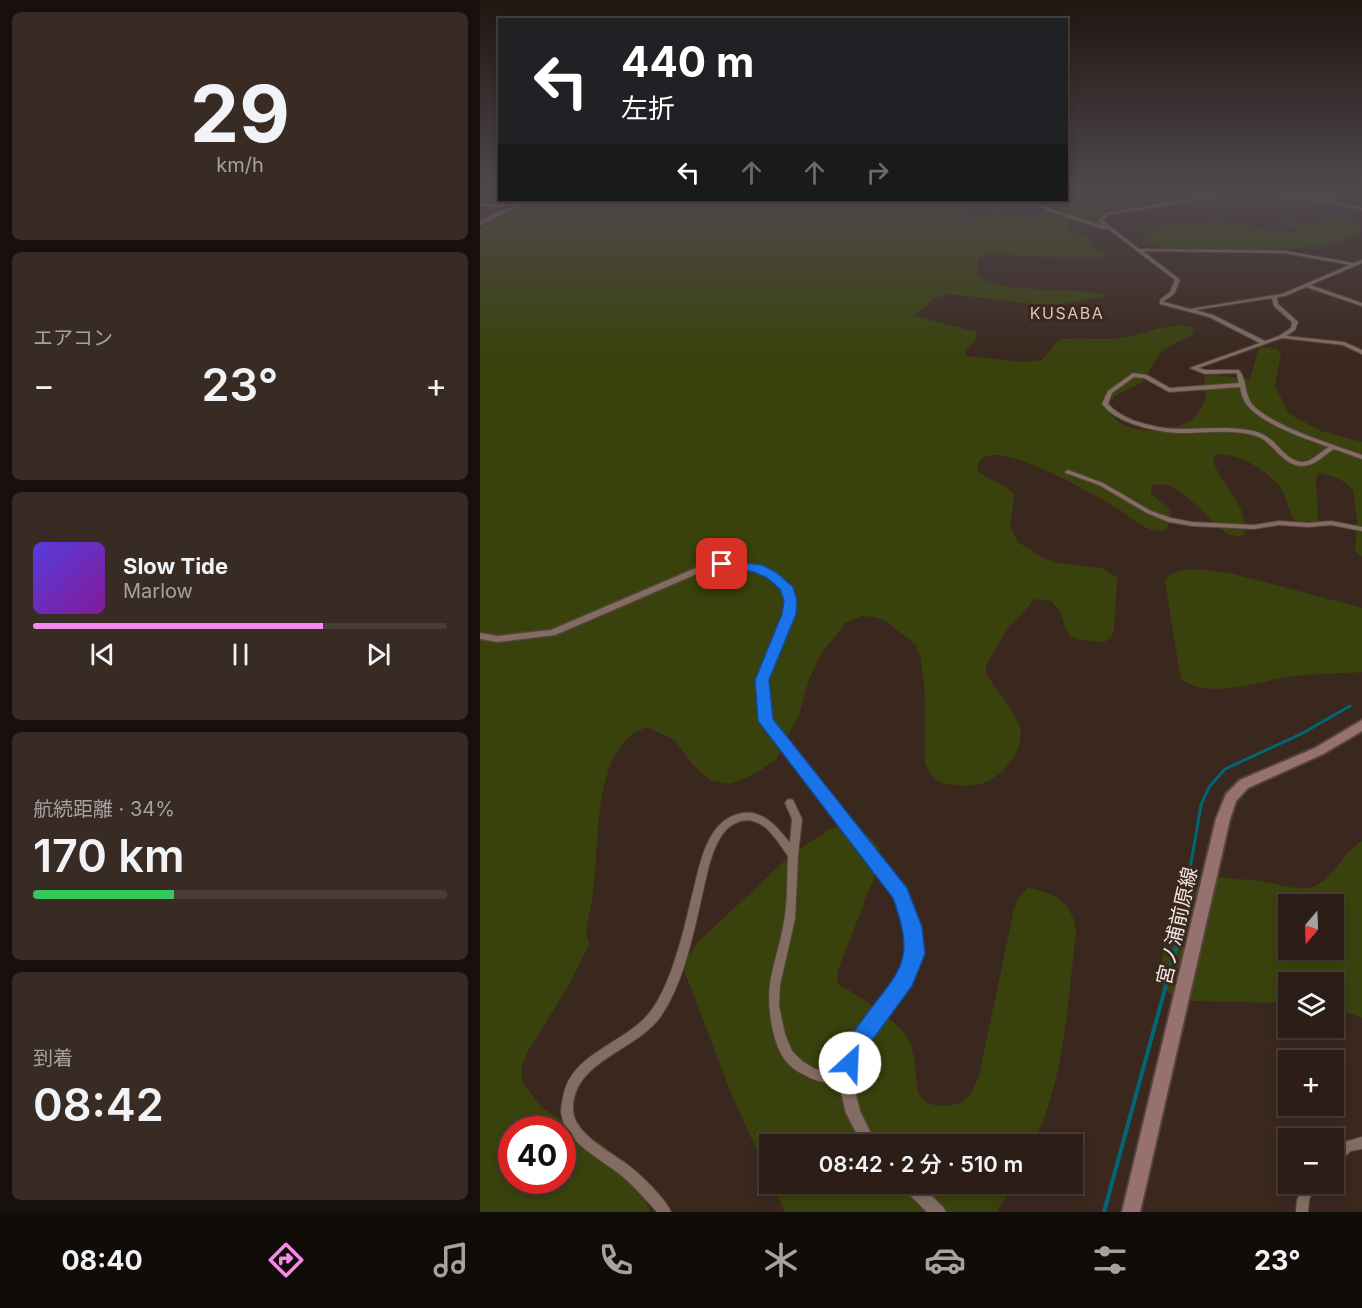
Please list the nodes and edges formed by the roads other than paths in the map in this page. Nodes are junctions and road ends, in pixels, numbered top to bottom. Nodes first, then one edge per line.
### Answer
1 (1134, 247) edge
2 (1138, 250) junction
3 (1362, 261) edge
4 (1354, 264) junction
5 (1305, 285) junction
6 (1274, 297) junction
7 (1362, 305) edge
8 (1190, 310) junction
9 (1281, 337) junction
10 (1265, 343) junction
11 (1360, 349) edge
12 (1240, 385) junction
13 (1334, 447) junction
14 (1362, 458) edge
15 (1068, 472) dead end
16 (1362, 529) edge
17 (480, 636) edge
18 (1362, 725) edge
19 (790, 803) dead end
20 (793, 855) junction
21 (848, 1076) junction
22 (864, 1134) edge
23 (1362, 1143) edge
24 (1344, 1149) edge
25 (919, 1194) edge
26 (1306, 1194) edge
27 (665, 1212) edge
28 (938, 1212) edge
29 (1131, 1212) edge
30 (1302, 1212) edge

1 - 2 street
2 - 4 street
2 - 8 street
3 - 4 street
4 - 5 street
5 - 6 street
5 - 7 street
6 - 8 street
6 - 9 street
8 - 10 street
9 - 10 street
9 - 11 street
10 - 12 street
12 - 13 street
12 - 13 street
13 - 14 street
15 - 16 street
17 - 21 street
18 - 29 main road, 宮ノ浦前原線
19 - 20 street
20 - 21 street
20 - 27 street
21 - 22 street
23 - 24 street
25 - 28 street
26 - 30 street

